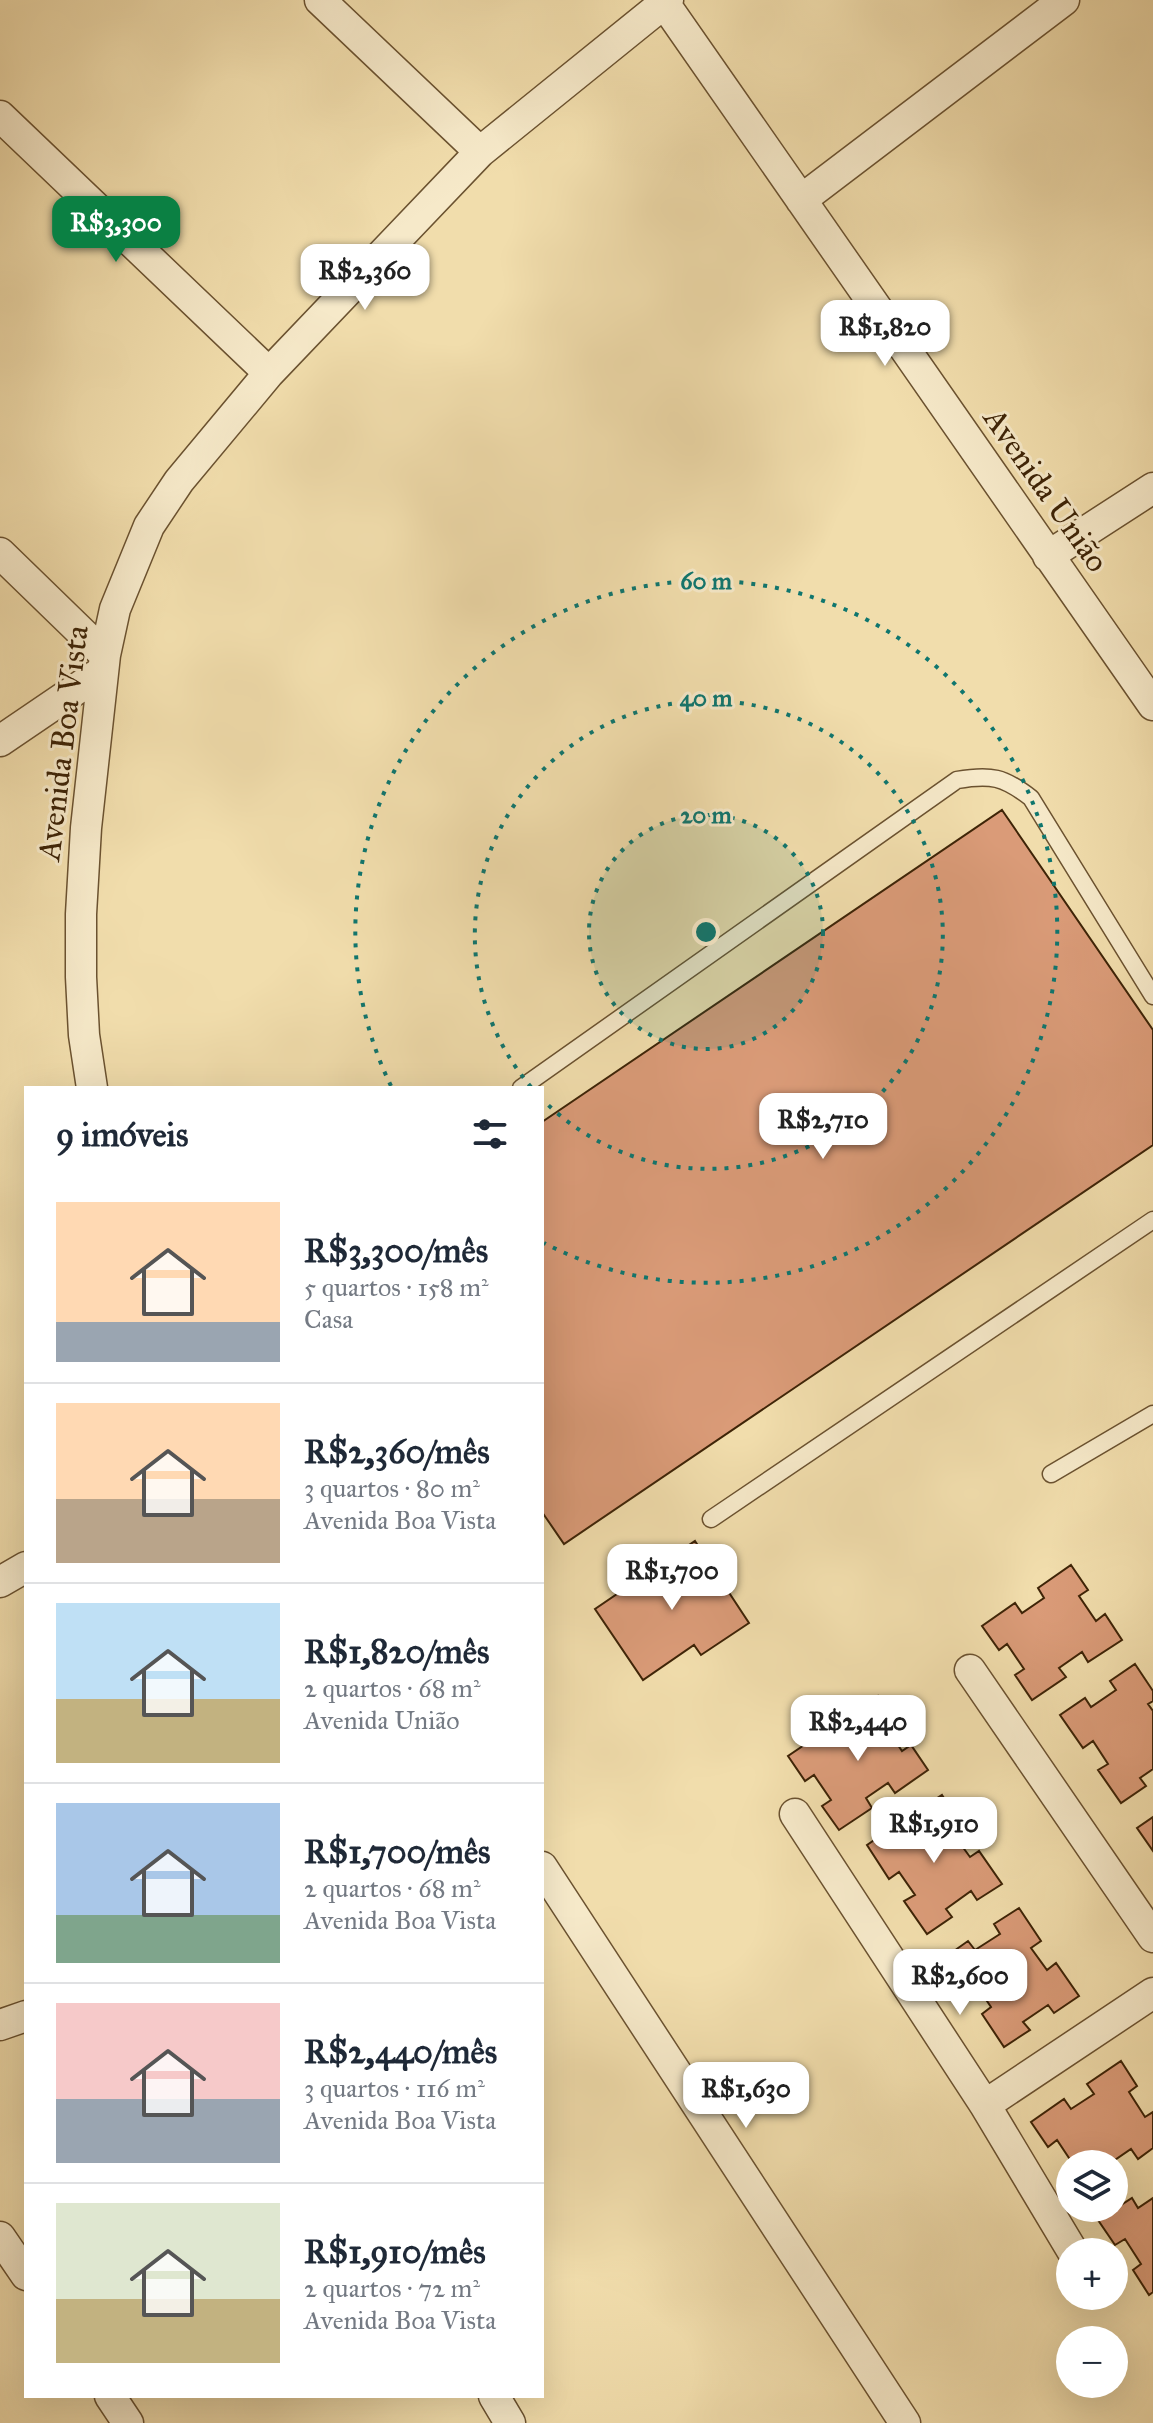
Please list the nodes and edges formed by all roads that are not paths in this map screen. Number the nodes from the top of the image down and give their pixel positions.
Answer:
1 (320, 0) edge
2 (1064, 0) edge
3 (664, 1) edge
4 (0, 116) edge
5 (480, 152) junction
6 (801, 200) junction
7 (269, 373) junction
8 (1153, 488) edge
9 (0, 553) edge
10 (1048, 556) junction
11 (104, 663) junction
12 (1153, 705) edge
13 (0, 741) edge
14 (1153, 996) edge
15 (92, 1086) edge
16 (524, 1086) edge
17 (1153, 1220) edge
18 (1153, 1414) edge
19 (1051, 1474) dead end
20 (711, 1519) dead end
21 (24, 1568) edge
22 (0, 1582) edge
23 (970, 1670) dead end
24 (795, 1814) dead end
25 (544, 1870) edge
26 (1153, 1937) edge
27 (1153, 1993) edge
28 (24, 2017) edge
29 (0, 2025) edge
30 (985, 2105) junction
31 (0, 2237) edge
32 (1065, 2238) edge
33 (24, 2272) edge
34 (111, 2398) edge
35 (495, 2398) edge
36 (128, 2423) edge
37 (510, 2423) edge
38 (905, 2423) edge

1 - 5 street
2 - 6 street
3 - 5 street, Avenida Boa Vista
3 - 6 street, Avenida União
4 - 7 street
5 - 7 street, Avenida Boa Vista
6 - 10 street, Avenida União
7 - 11 street, Avenida Boa Vista
8 - 10 street
9 - 11 street
10 - 12 street, Avenida União
11 - 13 street
11 - 15 street, Avenida Boa Vista
14 - 16 lane
17 - 20 lane
18 - 19 lane
21 - 22 street
23 - 26 street
24 - 30 street
25 - 38 street
27 - 30 street
28 - 29 street
30 - 32 street
31 - 33 street
34 - 36 street
35 - 37 street

